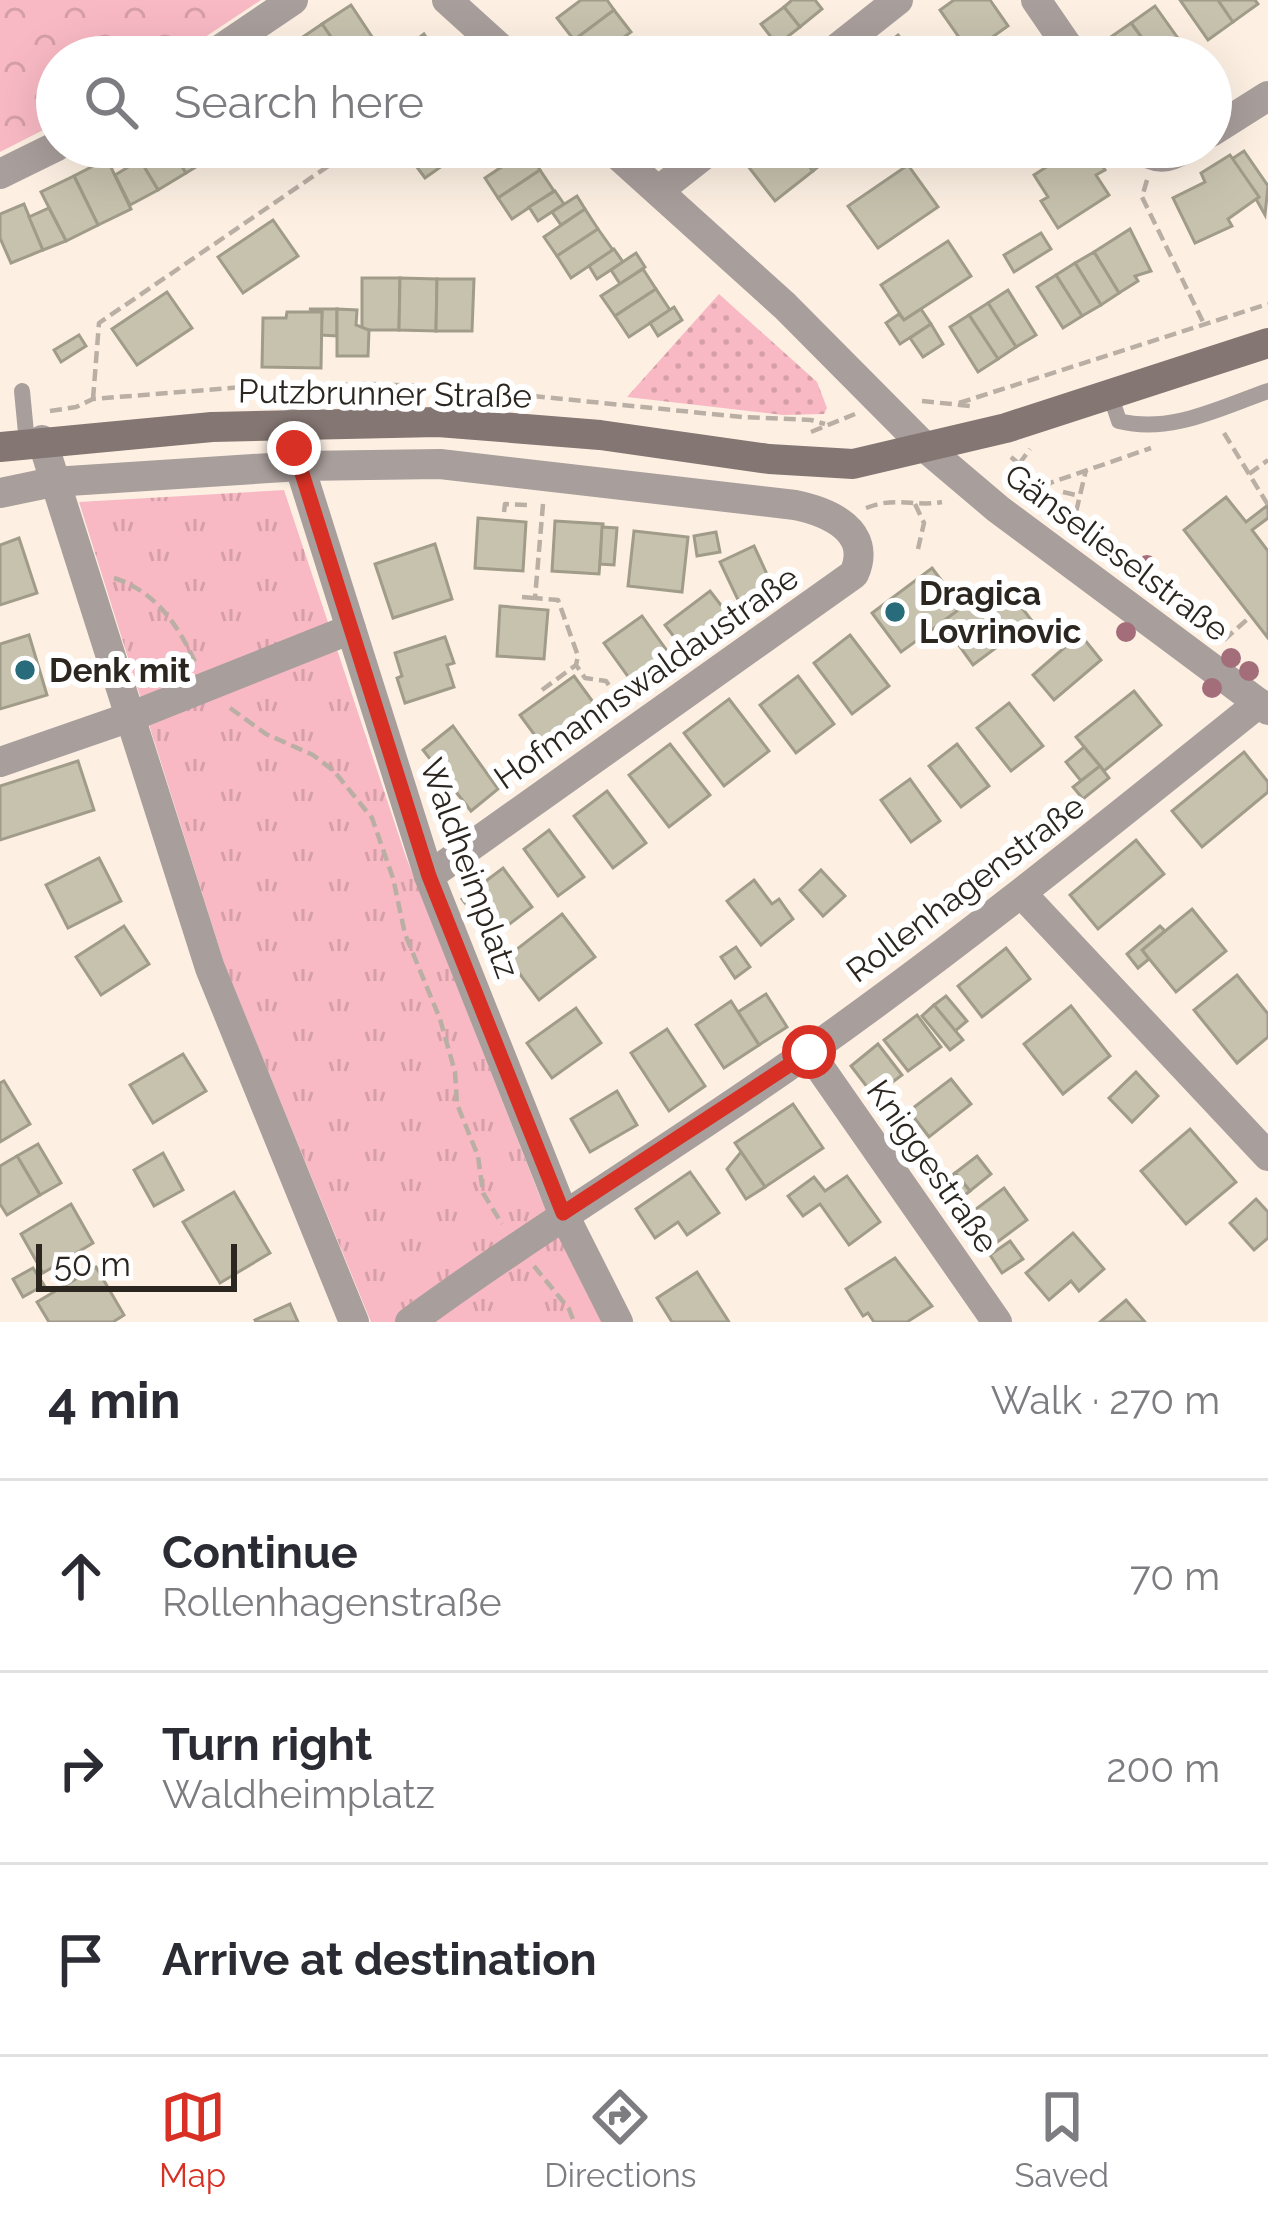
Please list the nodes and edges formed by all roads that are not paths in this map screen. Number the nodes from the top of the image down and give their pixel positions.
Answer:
1 (293, 0) edge
2 (447, 0) edge
3 (898, 0) edge
4 (1036, 0) edge
5 (240, 36) edge
6 (487, 36) edge
7 (853, 36) edge
8 (1061, 36) edge
9 (1268, 96) edge
10 (1232, 119) edge
11 (36, 156) edge
12 (632, 168) edge
13 (687, 168) edge
14 (0, 174) edge
15 (658, 191) junction
16 (1268, 343) edge
17 (1268, 391) edge
18 (22, 392) dead end
19 (1111, 397) junction
20 (293, 424) junction
21 (23, 444) edge
22 (926, 448) junction
23 (769, 459) junction
24 (300, 466) junction
25 (53, 482) junction
26 (0, 493) edge
27 (714, 495) junction
28 (351, 629) junction
29 (1263, 706) edge
30 (130, 717) junction
31 (0, 762) edge
32 (429, 876) junction
33 (1022, 894) junction
34 (809, 1052) junction
35 (1268, 1156) edge
36 (563, 1213) junction
37 (354, 1322) edge
38 (410, 1322) edge
39 (618, 1322) edge
40 (997, 1322) edge

1 - 5 street
2 - 6 street
3 - 7 street
4 - 8 street
9 - 10 street
11 - 14 street
12 - 15 street, Gänselieselstraße
13 - 15 street
15 - 22 street, Gänselieselstraße
16 - 19 main road, Putzbrunner Straße
17 - 19 lane
18 - 21 lane
19 - 22 main road, Putzbrunner Straße
20 - 21 main road, Putzbrunner Straße
20 - 23 main road, Putzbrunner Straße
20 - 24 street, Waldheimplatz
21 - 25 street
22 - 23 main road, Putzbrunner Straße
22 - 29 street, Gänselieselstraße
23 - 27 street
24 - 25 street
24 - 27 street
24 - 28 street, Waldheimplatz
25 - 26 street
25 - 30 street
27 - 32 street, Hofmannswaldaustraße
28 - 30 street
28 - 32 street, Waldheimplatz
29 - 33 street, Rollenhagenstraße
30 - 31 street
30 - 37 street
32 - 36 street, Waldheimplatz
33 - 34 street, Rollenhagenstraße
33 - 35 street
34 - 36 street, Rollenhagenstraße
34 - 40 street, Kniggestraße
36 - 38 street, Rollenhagenstraße
36 - 39 street, Waldheimplatz

